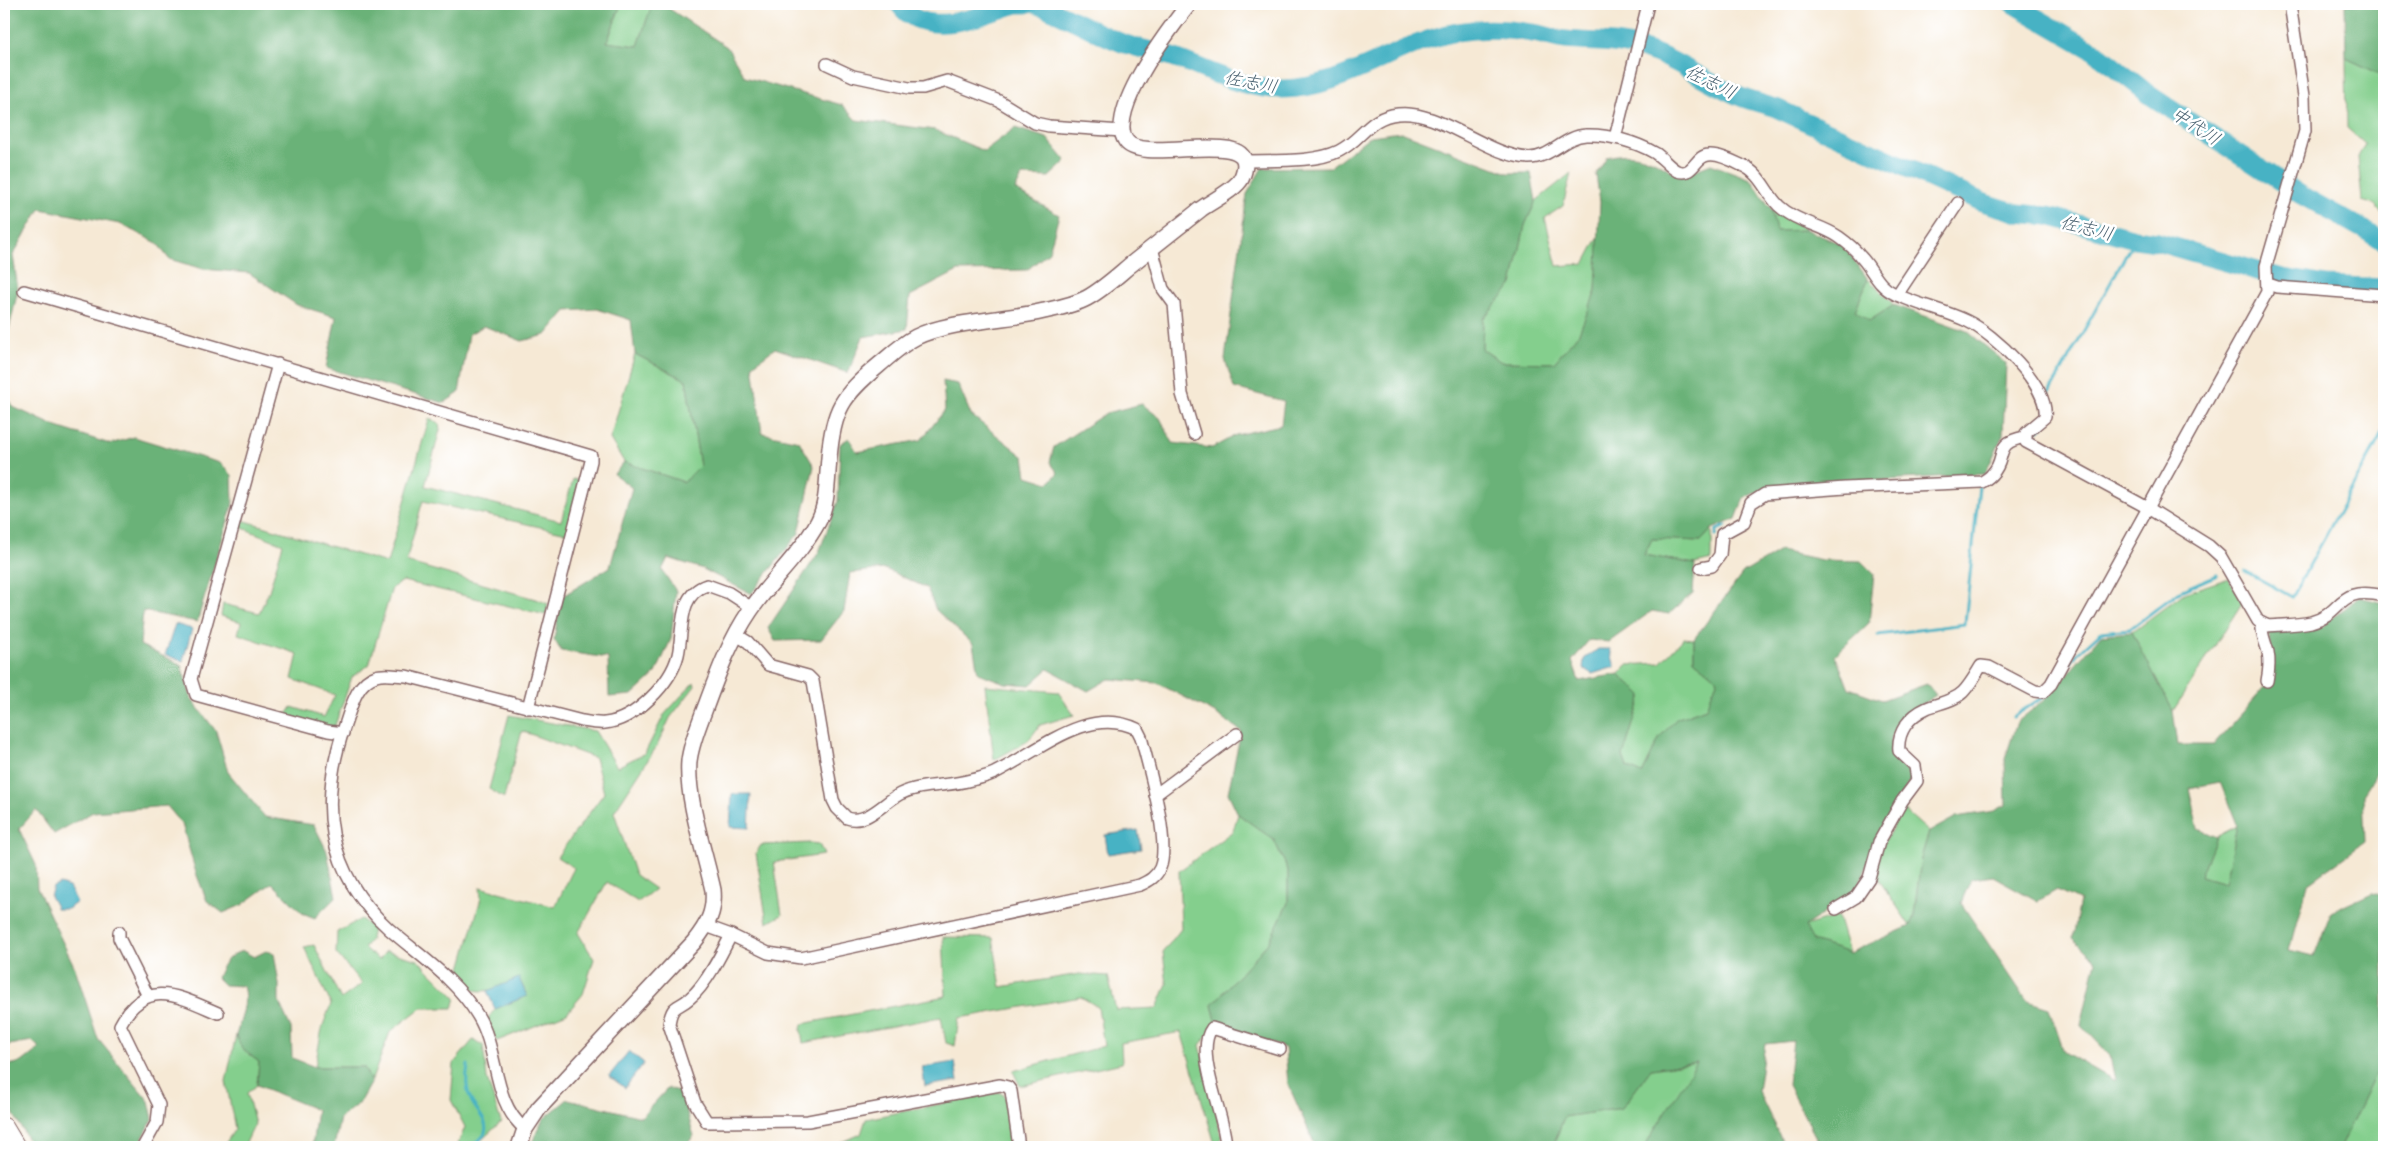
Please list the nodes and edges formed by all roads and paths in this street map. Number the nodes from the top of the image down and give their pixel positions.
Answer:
1 (1189, 4) edge
2 (1648, 4) edge
3 (2290, 4) edge
4 (827, 64) dead end
5 (1122, 131) junction
6 (1616, 138) junction
7 (1244, 161) junction
8 (1958, 203) dead end
9 (1152, 248) junction
10 (2268, 284) junction
11 (24, 291) dead end
12 (1897, 295) junction
13 (2384, 295) edge
14 (278, 364) junction
15 (1194, 434) dead end
16 (2025, 438) junction
17 (2148, 508) junction
18 (1701, 568) dead end
19 (2384, 596) edge
20 (752, 608) junction
21 (2262, 625) junction
22 (735, 634) junction
23 (2267, 681) dead end
24 (528, 708) junction
25 (342, 733) junction
26 (1237, 734) dead end
27 (1155, 794) junction
28 (1836, 909) dead end
29 (706, 926) junction
30 (119, 932) dead end
31 (731, 935) junction
32 (148, 996) junction
33 (218, 1013) dead end
34 (1280, 1049) dead end
35 (4, 1127) edge
36 (525, 1130) junction
37 (16, 1147) edge
38 (143, 1147) edge
39 (519, 1147) edge
40 (1019, 1147) edge
41 (1226, 1147) edge

1 - 5 street
2 - 6 street
3 - 10 street
4 - 5 street
5 - 7 street
6 - 7 street
6 - 12 street
7 - 9 street
8 - 12 street
9 - 15 street
9 - 20 street
10 - 13 street
10 - 17 street
11 - 14 street
12 - 16 street
14 - 24 street
14 - 25 street
16 - 17 street
16 - 18 street
17 - 21 street
17 - 28 street
19 - 21 street
20 - 22 street
20 - 24 street
21 - 23 street
22 - 27 street
22 - 29 street
24 - 25 street
25 - 36 street
26 - 27 street
27 - 31 street
29 - 31 street
29 - 36 street
30 - 32 street
31 - 40 street
32 - 33 street
32 - 38 street
34 - 41 street
35 - 37 main road
36 - 39 street

